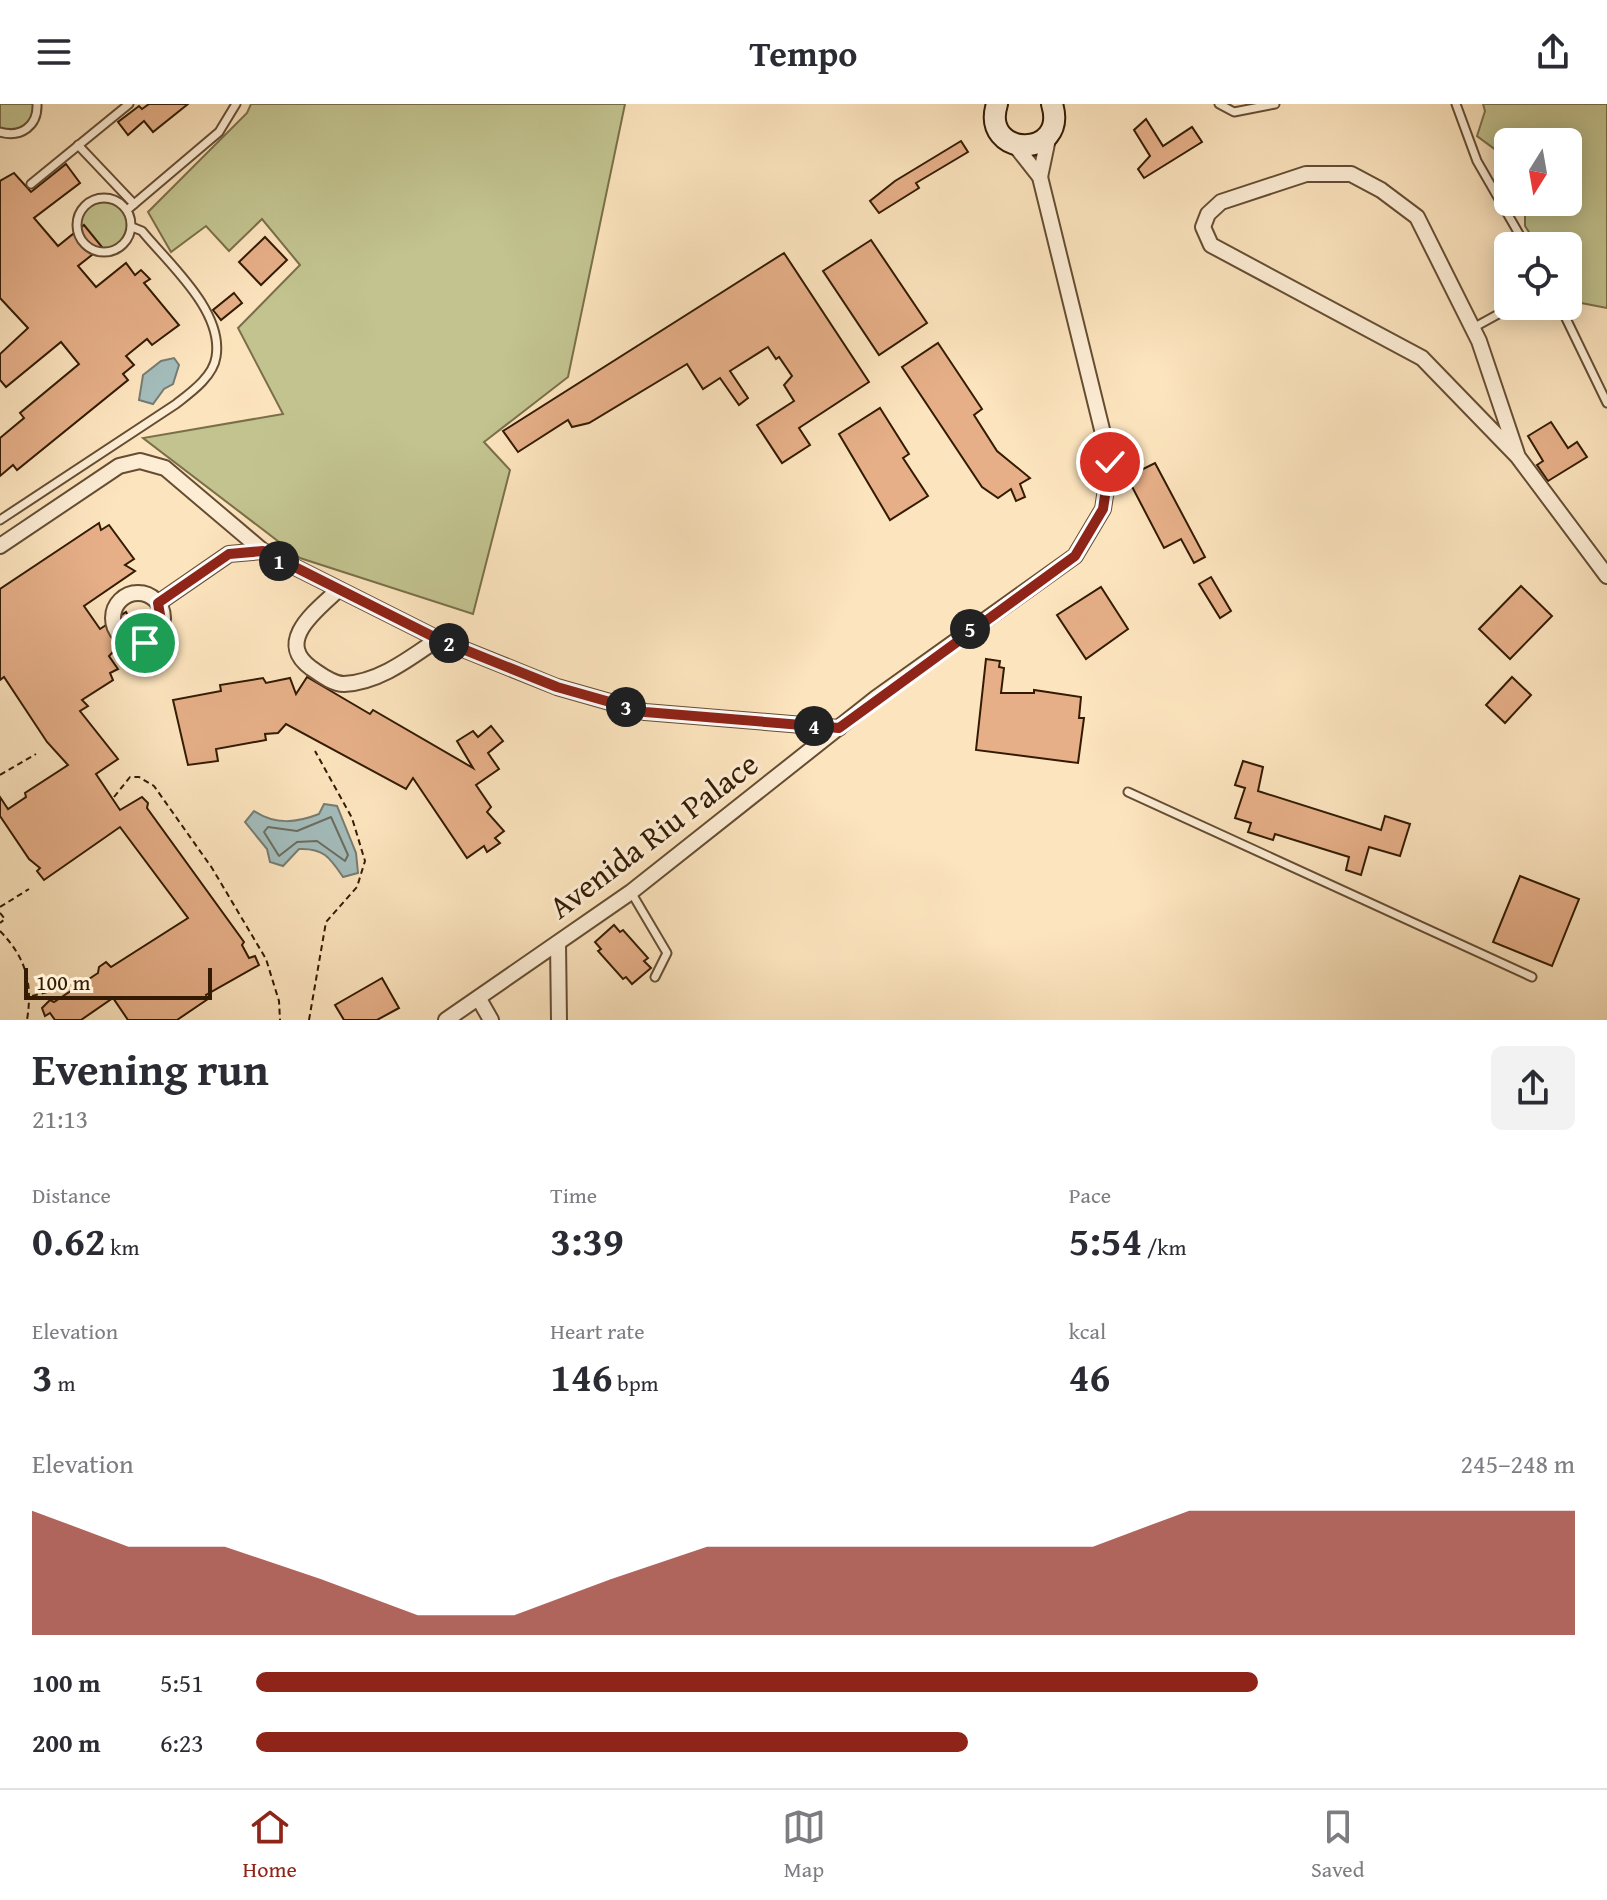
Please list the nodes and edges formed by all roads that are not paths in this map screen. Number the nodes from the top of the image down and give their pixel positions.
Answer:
1 (37, 104) edge
2 (129, 104) edge
3 (236, 104) edge
4 (997, 104) edge
5 (1052, 104) edge
6 (1219, 104) edge
7 (1275, 104) edge
8 (1456, 104) edge
9 (0, 132) edge
10 (1049, 134) junction
11 (1014, 144) junction
12 (78, 145) junction
13 (1040, 177) junction
14 (31, 184) dead end
15 (131, 207) junction
16 (132, 227) junction
17 (1518, 232) edge
18 (1494, 316) edge
19 (1567, 320) edge
20 (1473, 328) junction
21 (1607, 403) edge
22 (1518, 457) junction
23 (0, 520) edge
24 (0, 546) edge
25 (263, 551) junction
26 (1607, 576) edge
27 (338, 590) junction
28 (158, 603) dead end
29 (438, 639) junction
30 (839, 728) junction
31 (1128, 792) dead end
32 (631, 892) junction
33 (558, 943) junction
34 (655, 977) dead end
35 (1532, 977) dead end
36 (479, 999) junction
37 (446, 1020) edge
38 (491, 1020) edge
39 (559, 1020) edge

1 - 9 lane
2 - 12 lane
3 - 15 lane
4 - 11 street
5 - 10 street
6 - 7 lane
8 - 17 lane
10 - 11 street
10 - 13 street, Avenida Riu Palace
11 - 13 street, Avenida Riu Palace
12 - 14 lane
12 - 15 lane
13 - 30 street, Avenida Riu Palace
15 - 16 lane
15 - 16 lane
16 - 23 lane
18 - 20 lane
19 - 21 lane
20 - 22 street
20 - 22 street
22 - 26 street
24 - 25 street
25 - 27 street
25 - 28 street
27 - 29 street
27 - 29 street
29 - 30 street
30 - 32 street, Avenida Riu Palace
31 - 35 lane
32 - 33 street, Avenida Riu Palace
32 - 34 lane
33 - 36 street, Avenida Riu Palace
33 - 39 street
36 - 37 street, Avenida Riu Palace
36 - 38 street

